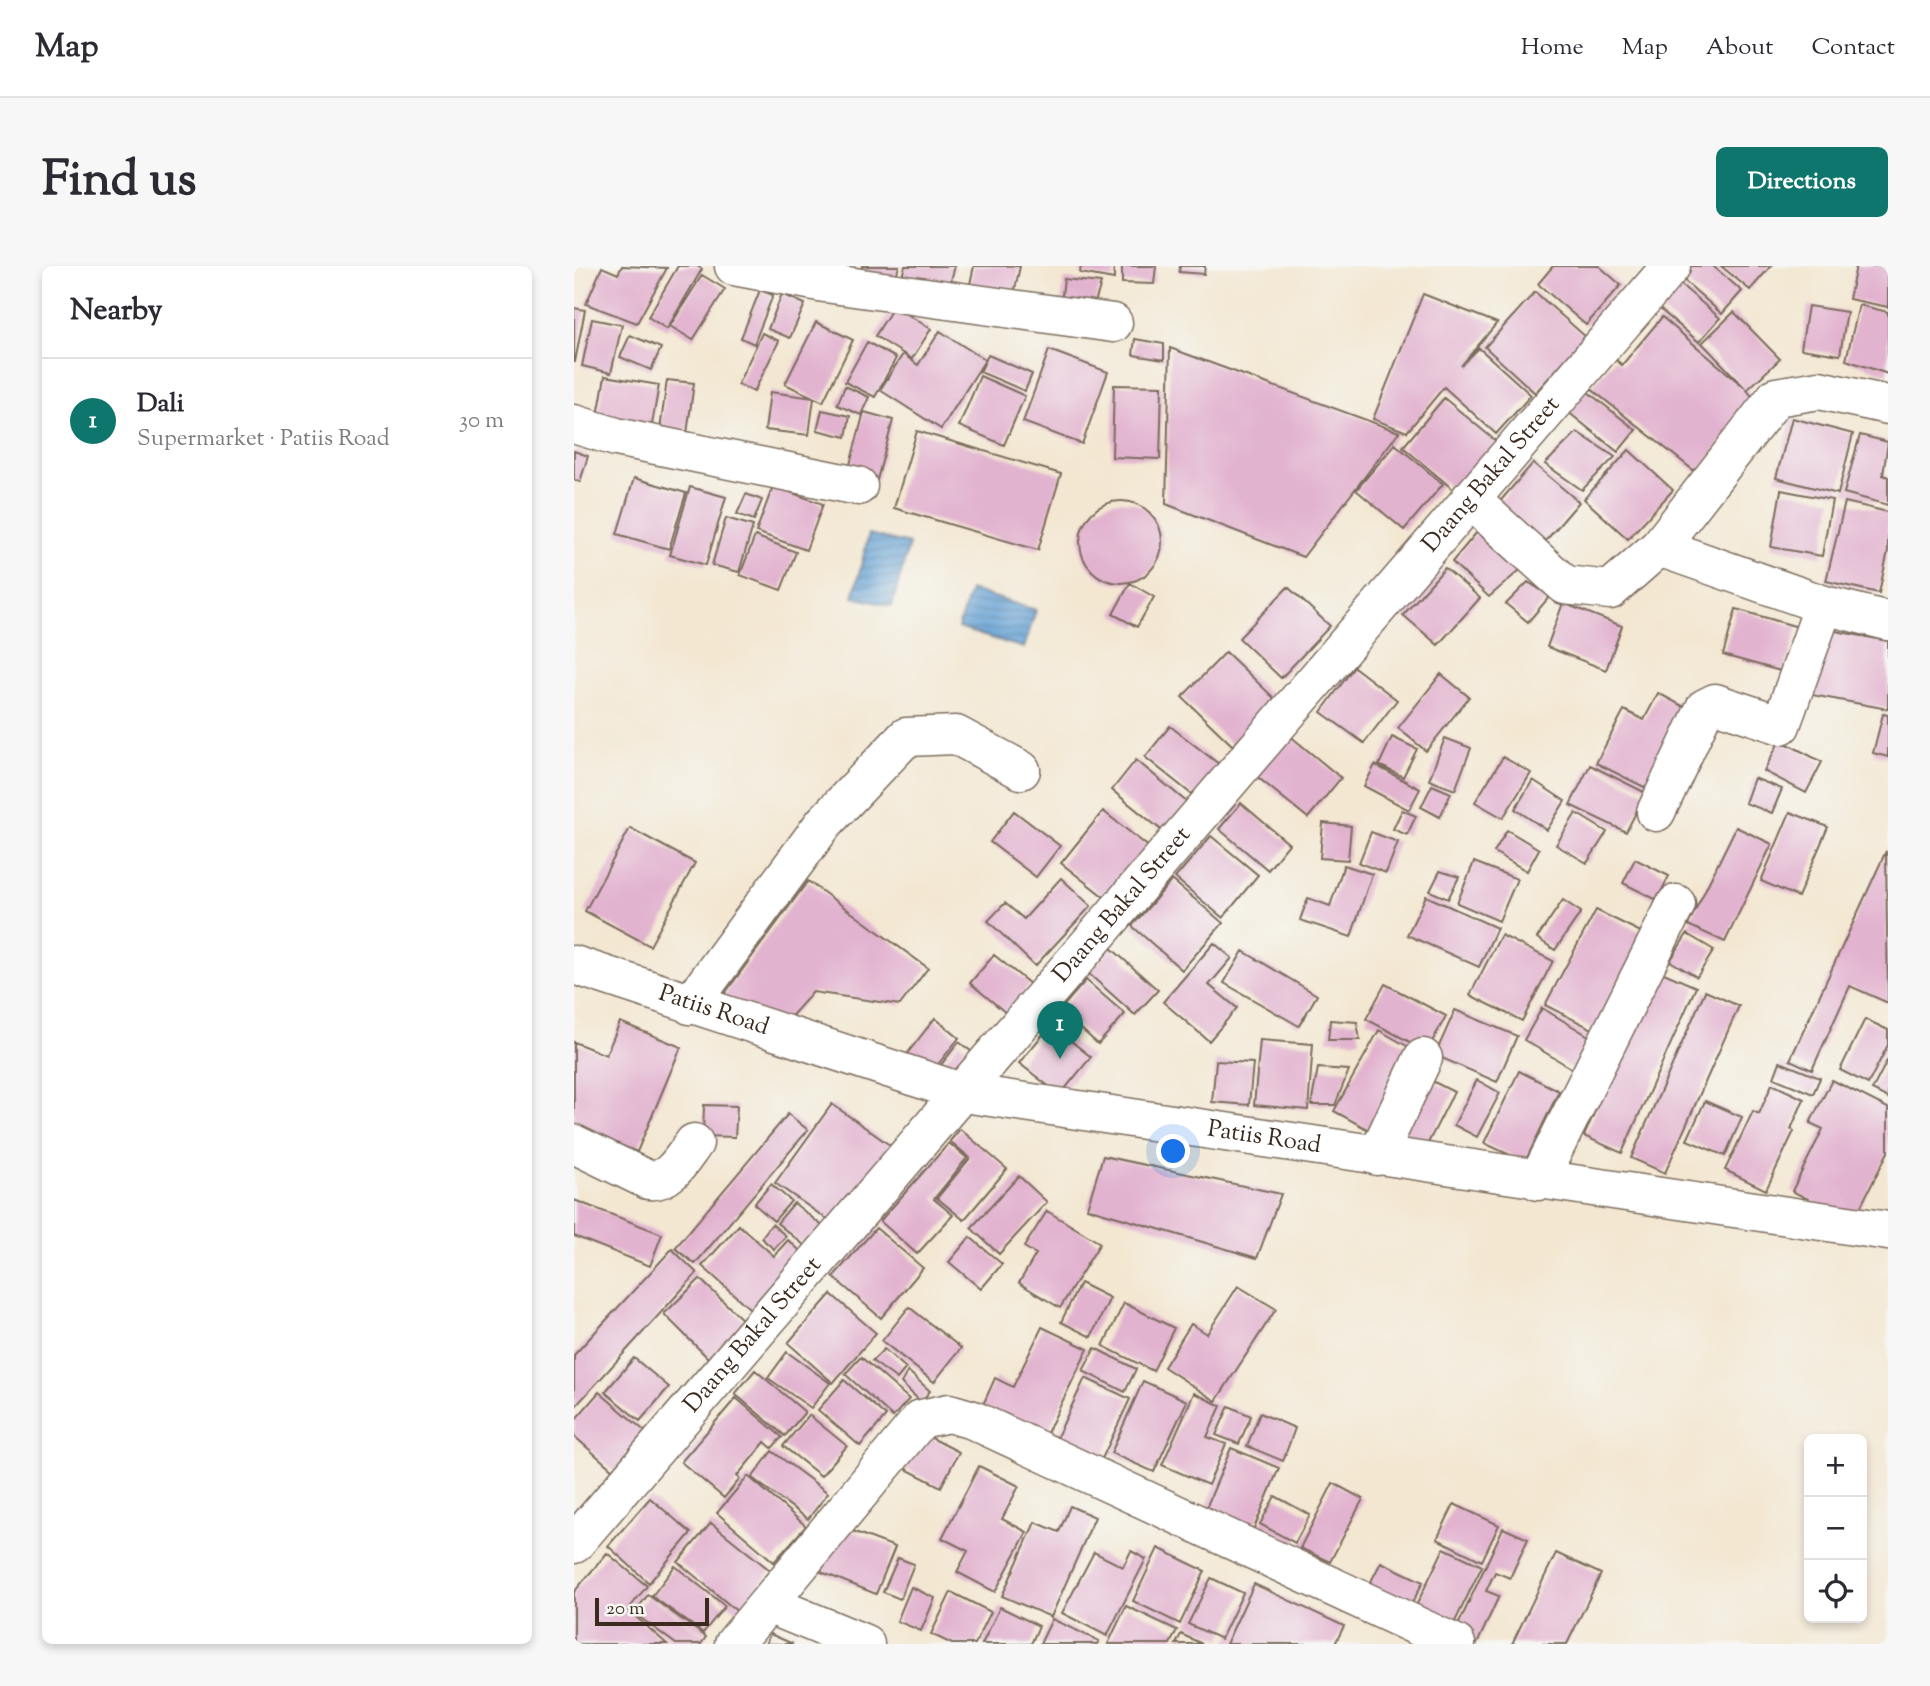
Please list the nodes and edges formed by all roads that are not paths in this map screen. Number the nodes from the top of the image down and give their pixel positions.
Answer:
1 (734, 266) edge
2 (1671, 266) edge
3 (1113, 323) dead end
4 (1888, 405) edge
5 (574, 424) edge
6 (858, 486) dead end
7 (1470, 499) junction
8 (1659, 547) junction
9 (1824, 605) junction
10 (1888, 621) edge
11 (1021, 770) dead end
12 (1656, 812) dead end
13 (1676, 904) dead end
14 (574, 965) edge
15 (690, 1004) junction
16 (1423, 1058) dead end
17 (964, 1093) junction
18 (694, 1143) dead end
19 (574, 1144) edge
20 (1377, 1156) junction
21 (1538, 1181) junction
22 (1888, 1231) edge
23 (574, 1544) edge
24 (768, 1604) junction
25 (734, 1644) edge
26 (866, 1644) edge
27 (1456, 1644) edge

1 - 3 street
2 - 7 street, Daang Bakal Street
4 - 8 street
5 - 6 street
7 - 8 street
7 - 17 street, Daang Bakal Street
8 - 9 street
9 - 10 street
9 - 12 street
11 - 15 street
13 - 21 street
14 - 15 street, Patiis Road
15 - 17 street, Patiis Road
16 - 20 street
17 - 20 street, Patiis Road
17 - 23 street, Daang Bakal Street
18 - 19 street
20 - 21 street, Patiis Road
21 - 22 street, Patiis Road
24 - 25 street
24 - 26 street
24 - 27 street

